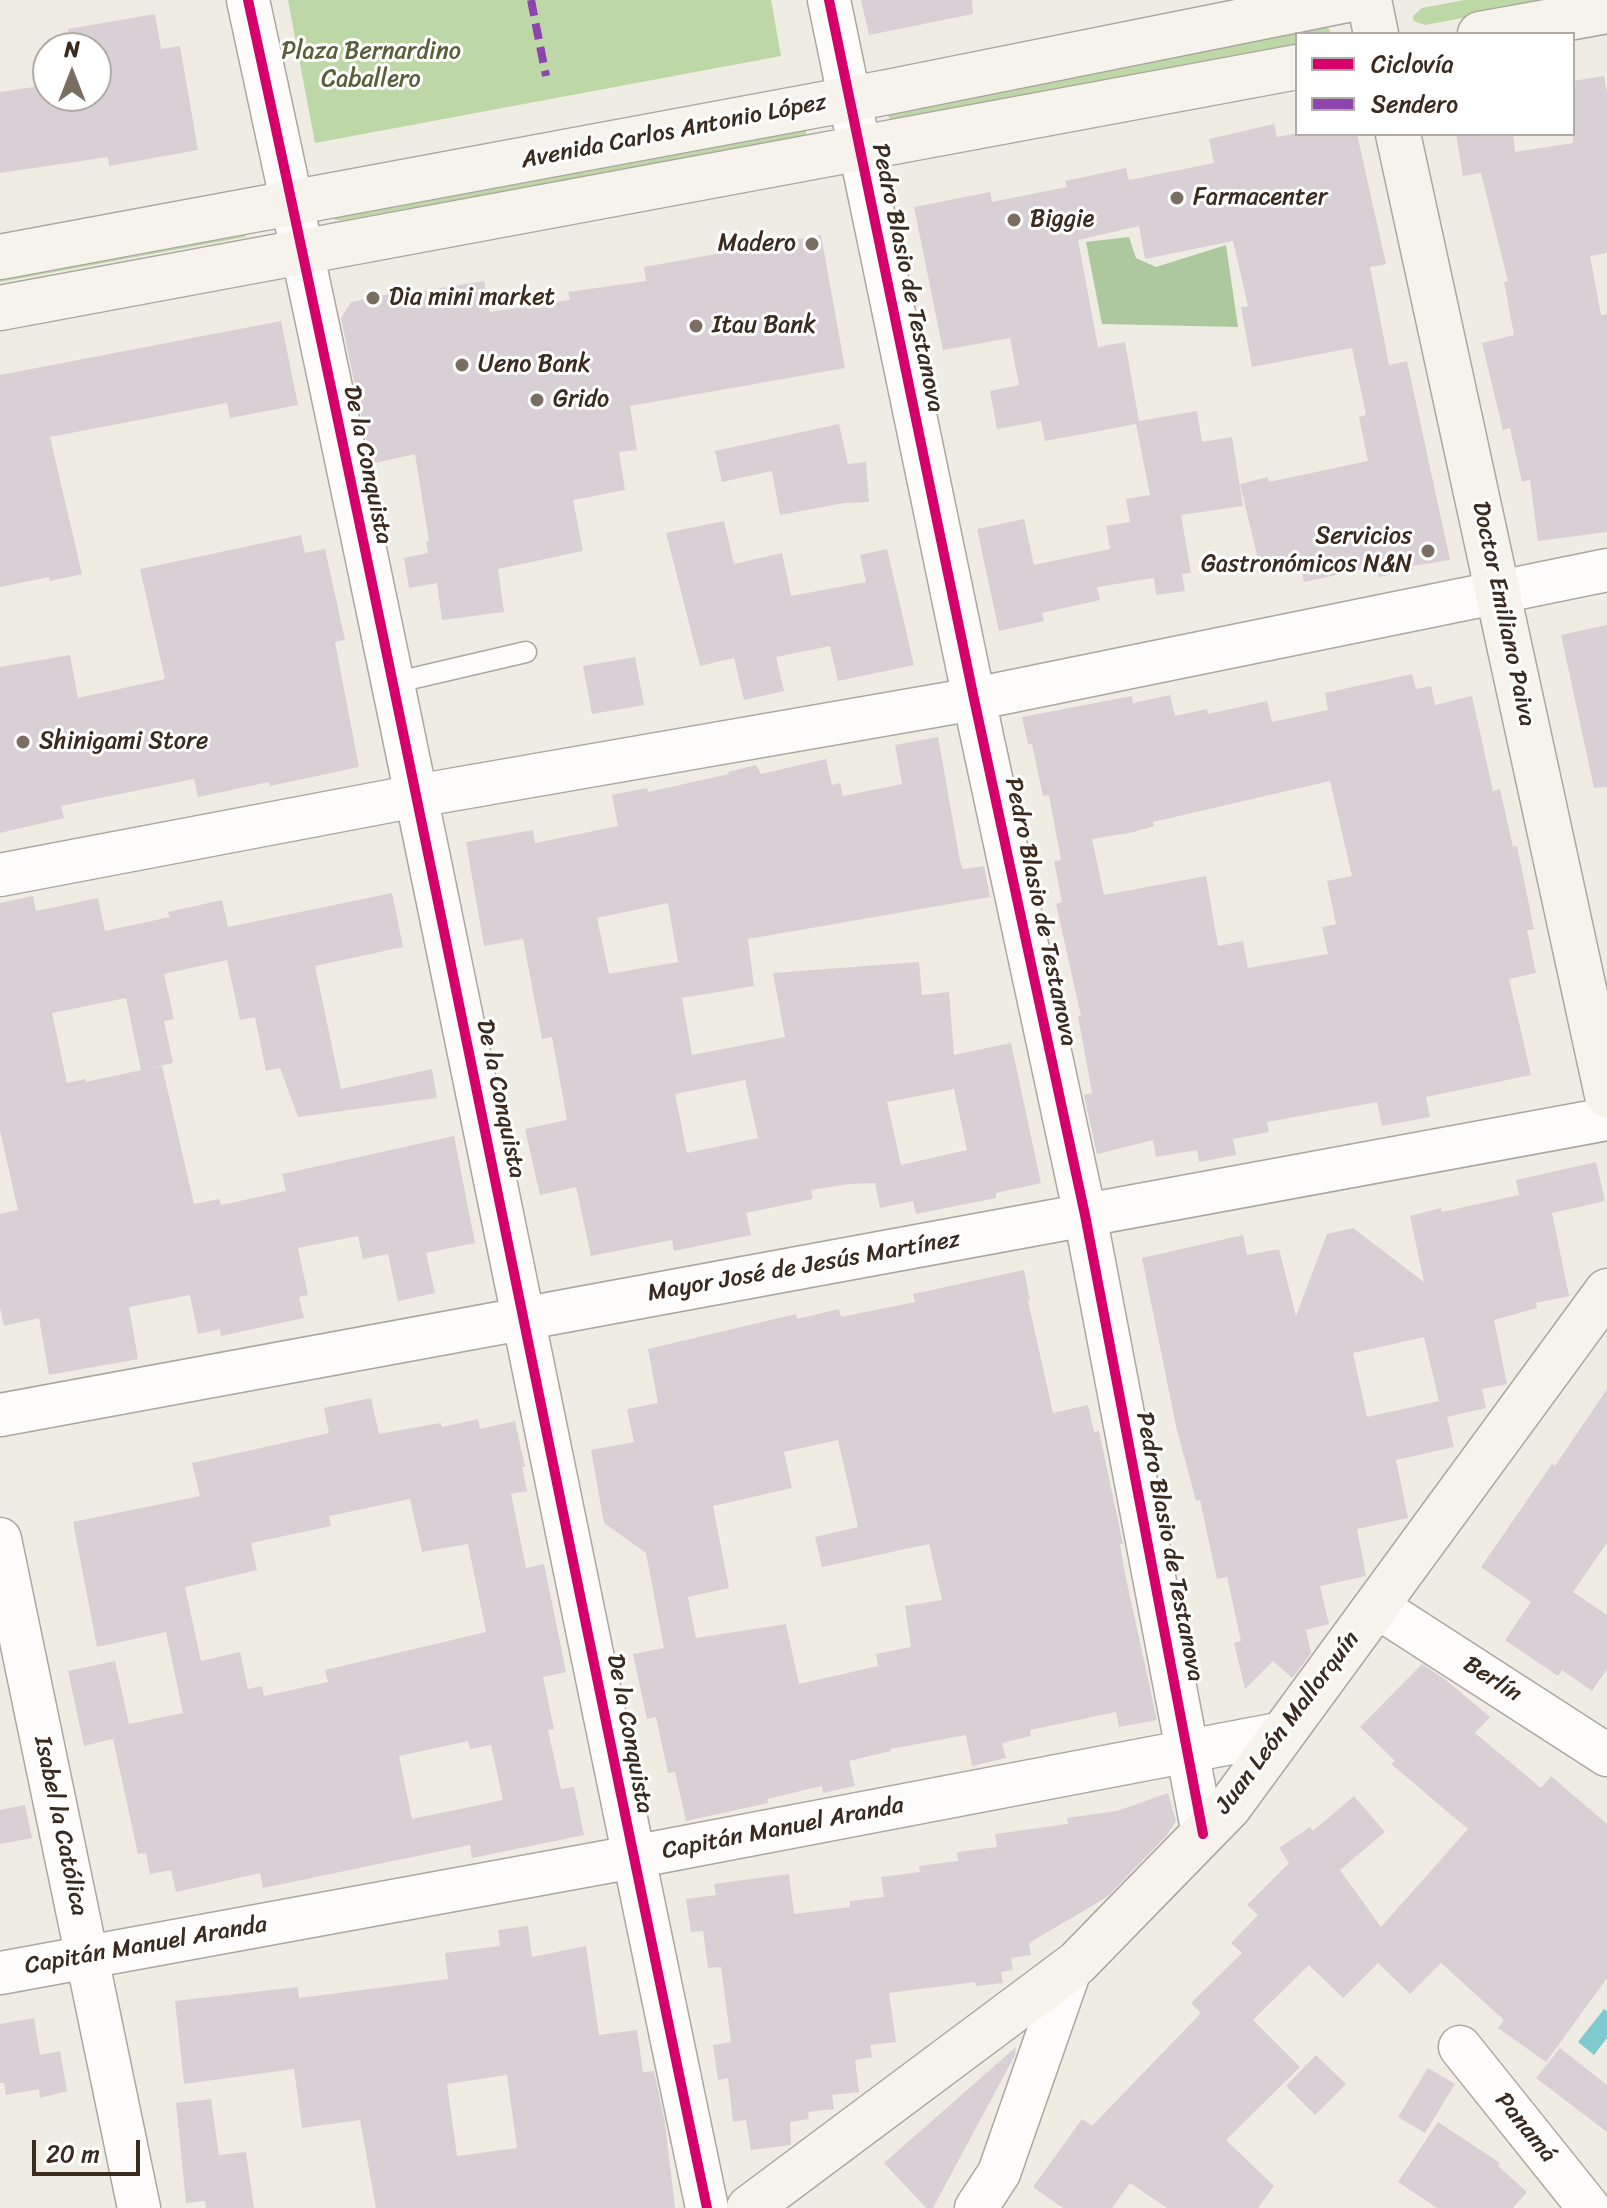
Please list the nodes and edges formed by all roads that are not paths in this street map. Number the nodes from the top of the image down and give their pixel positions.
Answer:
1 (248, 0) edge
2 (829, 0) edge
3 (1347, 0) edge
4 (1369, 0) edge
5 (1607, 11) edge
6 (1376, 32) edge
7 (1491, 32) edge
8 (1295, 67) edge
9 (850, 99) junction
10 (1398, 136) edge
11 (860, 148) junction
12 (292, 202) junction
13 (302, 252) junction
14 (0, 257) edge
15 (0, 308) edge
16 (1607, 570) edge
17 (1497, 591) junction
18 (526, 652) dead end
19 (393, 683) junction
20 (974, 699) junction
21 (416, 796) junction
22 (0, 875) edge
23 (1607, 1095) edge
24 (1607, 1119) edge
25 (1085, 1215) junction
26 (1607, 1291) edge
27 (525, 1318) junction
28 (0, 1415) edge
29 (0, 1539) edge
30 (1376, 1606) junction
31 (1283, 1733) junction
32 (1187, 1752) junction
33 (1607, 1755) edge
34 (1203, 1834) junction
35 (633, 1857) junction
36 (87, 1957) junction
37 (1071, 1967) junction
38 (0, 1973) edge
39 (1460, 2047) dead end
40 (994, 2193) edge
41 (139, 2208) edge
42 (707, 2208) edge
43 (749, 2208) edge
44 (1589, 2208) edge

1 - 12 street, De la Conquista
2 - 9 street, Pedro Blasio de Testanova
3 - 9 main road, Avenida Carlos Antonio López
4 - 6 main road
5 - 7 main road
8 - 11 main road, Avenida Carlos Antonio López
9 - 11 street, Pedro Blasio de Testanova
9 - 12 main road, Avenida Carlos Antonio López
10 - 17 main road, Doctor Emiliano Paiva
11 - 13 main road, Avenida Carlos Antonio López
11 - 20 street, Pedro Blasio de Testanova
12 - 13 street, De la Conquista
12 - 14 main road, Avenida Carlos Antonio López
13 - 15 main road, Avenida Carlos Antonio López
13 - 19 street, De la Conquista
16 - 17 street
17 - 20 street
17 - 23 main road, Doctor Emiliano Paiva
18 - 19 lane
19 - 21 street, De la Conquista
20 - 21 street
20 - 25 street, Pedro Blasio de Testanova
21 - 22 street
21 - 27 street, De la Conquista
24 - 25 street, Mayor José de Jesús Martínez
25 - 27 street, Mayor José de Jesús Martínez
25 - 32 street, Pedro Blasio de Testanova
26 - 30 main road, Juan León Mallorquín
27 - 28 street, Mayor José de Jesús Martínez
27 - 35 street, De la Conquista
29 - 36 street, Isabel la Católica
30 - 31 main road, Juan León Mallorquín
30 - 33 street, Berlín
31 - 32 street, Capitán Manuel Aranda
31 - 34 main road, Juan León Mallorquín
32 - 34 street, Pedro Blasio de Testanova
32 - 35 street, Capitán Manuel Aranda
34 - 37 main road, Juan León Mallorquín
35 - 36 street, Capitán Manuel Aranda
35 - 42 street, De la Conquista
36 - 38 street, Capitán Manuel Aranda
36 - 41 street, Isabel la Católica
37 - 40 street
37 - 43 main road, Juan León Mallorquín
39 - 44 street, Panamá

